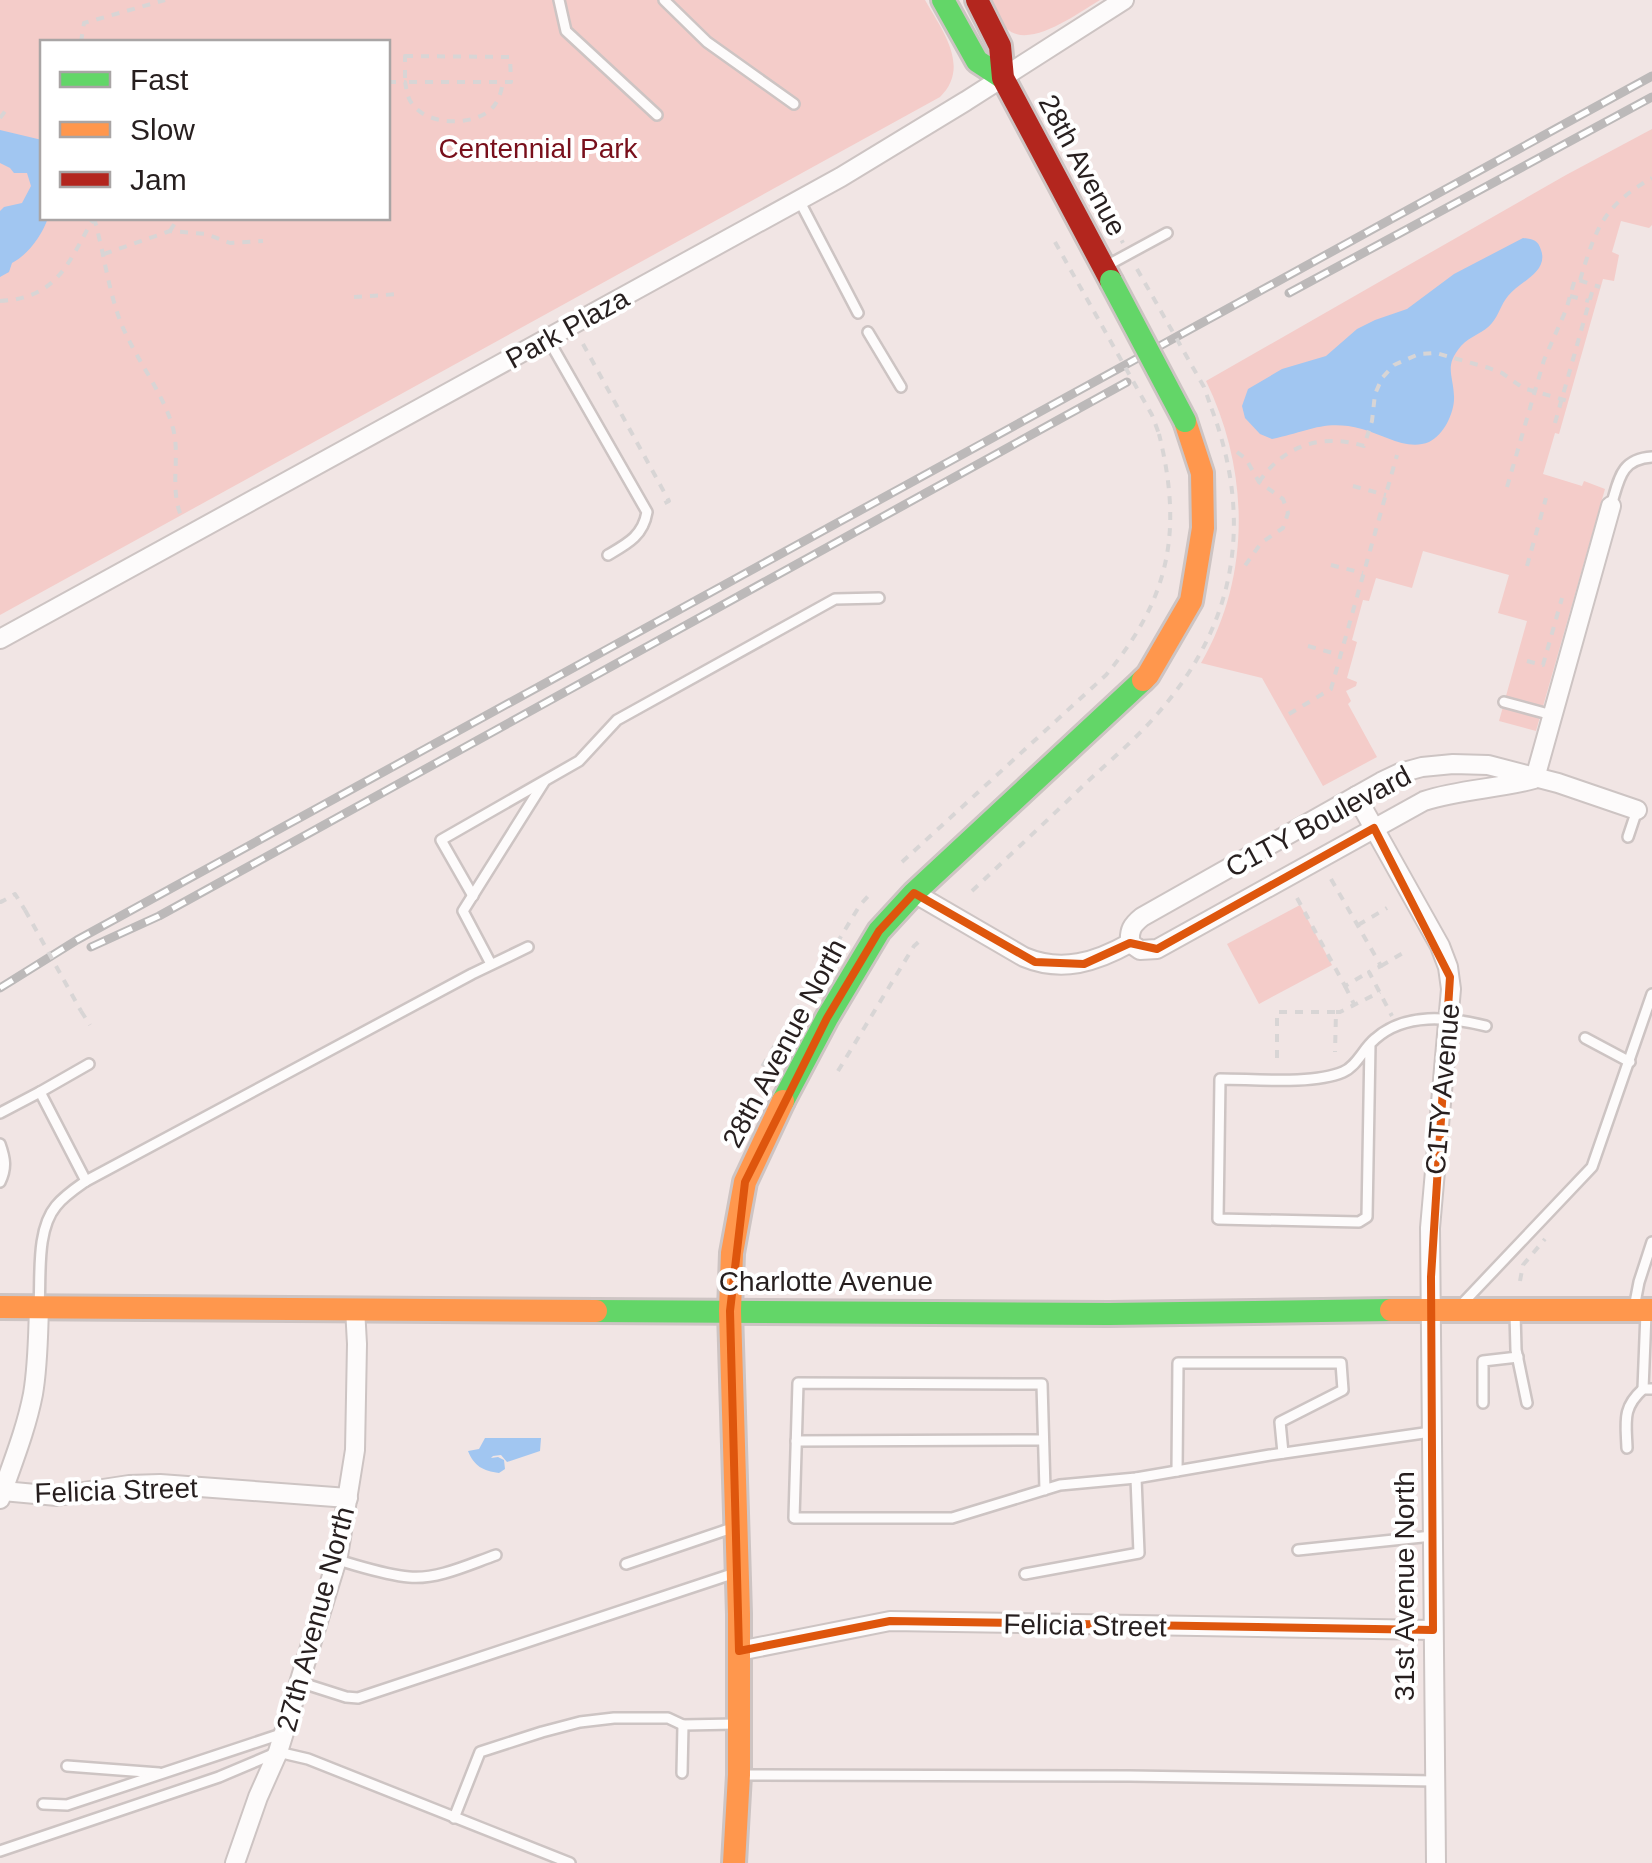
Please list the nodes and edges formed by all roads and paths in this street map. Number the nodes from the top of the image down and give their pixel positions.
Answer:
1 (165, 0) edge
2 (559, 0) edge
3 (664, 0) edge
4 (943, 0) edge
5 (977, 0) edge
6 (1124, 0) edge
7 (81, 40) edge
8 (1003, 78) junction
9 (390, 82) edge
10 (406, 82) junction
11 (503, 82) dead end
12 (794, 104) dead end
13 (6, 110) dead end
14 (656, 115) dead end
15 (0, 118) edge
16 (1652, 178) edge
17 (799, 200) junction
18 (93, 220) edge
19 (95, 220) edge
20 (177, 220) edge
21 (170, 231) junction
22 (1168, 233) dead end
23 (263, 242) dead end
24 (1055, 242) dead end
25 (104, 254) junction
26 (1137, 270) dead end
27 (1107, 274) junction
28 (1580, 280) junction
29 (399, 294) dead end
30 (1570, 296) junction
31 (354, 297) dead end
32 (0, 300) edge
33 (1590, 301) junction
34 (858, 313) dead end
35 (868, 332) dead end
36 (548, 338) junction
37 (584, 344) dead end
38 (901, 386) dead end
39 (1534, 392) junction
40 (1565, 400) junction
41 (1212, 407) dead end
42 (1555, 423) dead end
43 (1237, 452) dead end
44 (1397, 455) dead end
45 (1652, 458) edge
46 (1259, 482) junction
47 (1353, 486) dead end
48 (1507, 487) dead end
49 (1386, 495) junction
50 (1546, 498) dead end
51 (1611, 506) joint
52 (647, 512) junction
53 (190, 535) junction
54 (608, 555) dead end
55 (1331, 564) dead end
56 (1527, 566) dead end
57 (1242, 570) dead end
58 (1364, 573) junction
59 (879, 598) dead end
60 (1562, 598) dead end
61 (0, 639) edge
62 (1308, 646) dead end
63 (1340, 655) junction
64 (1527, 661) dead end
65 (1504, 702) dead end
66 (1288, 714) dead end
67 (1552, 715) junction
68 (1118, 753) dead end
69 (1535, 778) junction
70 (544, 781) junction
71 (1356, 796) junction
72 (1636, 810) joint
73 (1374, 828) junction
74 (1628, 838) dead end
75 (902, 862) dead end
76 (1332, 879) dead end
77 (972, 891) dead end
78 (914, 893) junction
79 (870, 894) dead end
80 (473, 896) junction
81 (1298, 898) dead end
82 (0, 900) edge
83 (1386, 908) dead end
84 (1358, 924) junction
85 (924, 937) dead end
86 (1130, 943) junction
87 (528, 947) dead end
88 (1408, 950) dead end
89 (491, 964) junction
90 (1381, 966) junction
91 (1369, 972) junction
92 (1344, 986) junction
93 (1380, 992) junction
94 (1652, 994) edge
95 (1354, 1005) junction
96 (1336, 1012) junction
97 (1450, 1019) junction
98 (1396, 1024) junction
99 (90, 1025) dead end
100 (1486, 1026) dead end
101 (1585, 1038) dead end
102 (1370, 1044) junction
103 (1335, 1052) dead end
104 (1277, 1058) dead end
105 (1630, 1062) junction
106 (90, 1064) dead end
107 (838, 1071) dead end
108 (754, 1080) dead end
109 (40, 1092) junction
110 (0, 1112) edge
111 (0, 1144) edge
112 (86, 1180) junction
113 (0, 1182) edge
114 (1652, 1242) edge
115 (0, 1307) edge
116 (39, 1307) junction
117 (355, 1308) junction
118 (1431, 1309) junction
119 (1456, 1310) junction
120 (1515, 1310) junction
121 (1644, 1310) edge
122 (730, 1311) junction
123 (1518, 1357) junction
124 (1648, 1389) edge
125 (1483, 1403) dead end
126 (1527, 1403) dead end
127 (1434, 1432) junction
128 (1043, 1440) junction
129 (796, 1441) junction
130 (1627, 1448) dead end
131 (1283, 1453) junction
132 (1177, 1471) junction
133 (1136, 1478) junction
134 (1045, 1490) junction
135 (1, 1495) edge
136 (348, 1498) junction
137 (736, 1527) junction
138 (1434, 1536) junction
139 (1298, 1550) dead end
140 (496, 1555) dead end
141 (337, 1560) junction
142 (626, 1564) dead end
143 (738, 1572) junction
144 (1024, 1574) dead end
145 (1433, 1630) junction
146 (739, 1651) junction
147 (299, 1682) junction
148 (739, 1724) junction
149 (683, 1725) junction
150 (283, 1734) junction
151 (278, 1752) junction
152 (67, 1766) dead end
153 (164, 1773) junction
154 (682, 1773) dead end
155 (739, 1776) junction
156 (1436, 1781) junction
157 (43, 1804) dead end
158 (454, 1818) junction
159 (0, 1850) edge
160 (235, 1863) edge
161 (570, 1863) edge
162 (734, 1863) edge
163 (1436, 1863) edge

1 - 7 path
2 - 14 lane
3 - 12 lane
4 - 8 main road
5 - 8 main road
6 - 8 street, Park Plaza
8 - 17 street, Park Plaza
8 - 27 main road, 28th Avenue
9 - 10 path
10 - 10 path
10 - 11 path
13 - 15 path
16 - 28 path
17 - 34 lane
17 - 36 street, Park Plaza
18 - 32 path
19 - 25 path
20 - 21 path
21 - 23 path
21 - 25 path
22 - 27 lane
24 - 75 path, bridge
25 - 53 path
26 - 41 path, bridge
27 - 78 main road, 28th Avenue North, bridge
28 - 30 path
28 - 33 path
29 - 31 path
30 - 33 path
30 - 39 path
33 - 40 path
35 - 38 lane
36 - 52 lane
36 - 53 street, Park Plaza
37 - 52 path
39 - 40 path
39 - 46 path
39 - 48 path
40 - 42 path
43 - 46 path
44 - 49 path
45 - 51 lane
46 - 57 path
47 - 49 path
49 - 58 path
50 - 56 path
51 - 67 street
52 - 54 lane
53 - 61 street, Park Plaza
55 - 58 path
58 - 63 path
59 - 70 lane
60 - 64 path
62 - 63 path
63 - 66 path
65 - 67 lane
67 - 69 street
68 - 77 path
69 - 71 street, C1TY Boulevard
69 - 72 street, C1TY Boulevard
69 - 73 street, C1TY Boulevard
70 - 80 lane
70 - 80 lane
71 - 73 street, C1TY Avenue
71 - 86 street, C1TY Boulevard
72 - 74 lane
73 - 86 street, C1TY Boulevard
73 - 97 street, C1TY Avenue
76 - 84 path
78 - 86 street, C1TY Boulevard
78 - 122 main road, 28th Avenue North
79 - 108 path
80 - 89 lane
81 - 92 path
82 - 99 path, bridge
83 - 84 path
84 - 90 path
85 - 107 path
87 - 89 lane
88 - 90 path
89 - 112 lane
90 - 91 path
91 - 92 path
91 - 93 path
92 - 95 path
93 - 95 path
93 - 98 path
94 - 105 lane
95 - 96 path
96 - 103 path
96 - 104 path
97 - 98 lane
97 - 100 lane
97 - 118 street, C1TY Avenue
98 - 102 lane
101 - 105 lane
102 - 102 lane
105 - 119 lane
106 - 109 lane
109 - 110 lane
109 - 112 lane
111 - 113 lane
112 - 116 lane
114 - 121 lane
115 - 116 main road, Charlotte Avenue
116 - 117 main road, Charlotte Avenue
116 - 135 street
117 - 122 main road, Charlotte Avenue
117 - 136 street, 27th Avenue North
118 - 119 main road, Charlotte Avenue
118 - 122 main road, Charlotte Avenue
118 - 127 street, 31st Avenue North
119 - 120 main road, Charlotte Avenue
120 - 121 main road, Charlotte Avenue
120 - 123 lane
121 - 124 lane
122 - 137 main road, 28th Avenue North
123 - 125 lane
123 - 126 lane
124 - 130 lane
127 - 131 lane
127 - 138 street, 31st Avenue North
128 - 129 lane
128 - 129 lane
128 - 134 lane
129 - 134 lane
131 - 132 lane
131 - 132 lane
132 - 133 lane
133 - 134 lane
133 - 144 lane
135 - 136 street, Felicia Street
136 - 141 street, 27th Avenue North
137 - 142 lane
137 - 143 main road, 28th Avenue North
138 - 139 lane
138 - 145 street, 31st Avenue North
140 - 141 lane
141 - 147 street, 27th Avenue North
143 - 146 main road, 28th Avenue North
143 - 147 lane
145 - 146 street, Felicia Street
145 - 156 street, 31st Avenue North
146 - 148 main road, 28th Avenue North
147 - 150 street, 27th Avenue North
148 - 149 lane
148 - 155 main road, 28th Avenue North
149 - 154 lane
149 - 158 lane
150 - 151 street, 27th Avenue North
150 - 153 lane
151 - 158 lane
151 - 159 lane
151 - 160 street, 27th Avenue North
152 - 153 lane
153 - 157 lane
155 - 156 lane
155 - 162 main road, 28th Avenue North
156 - 163 street, 31st Avenue North
158 - 161 lane

